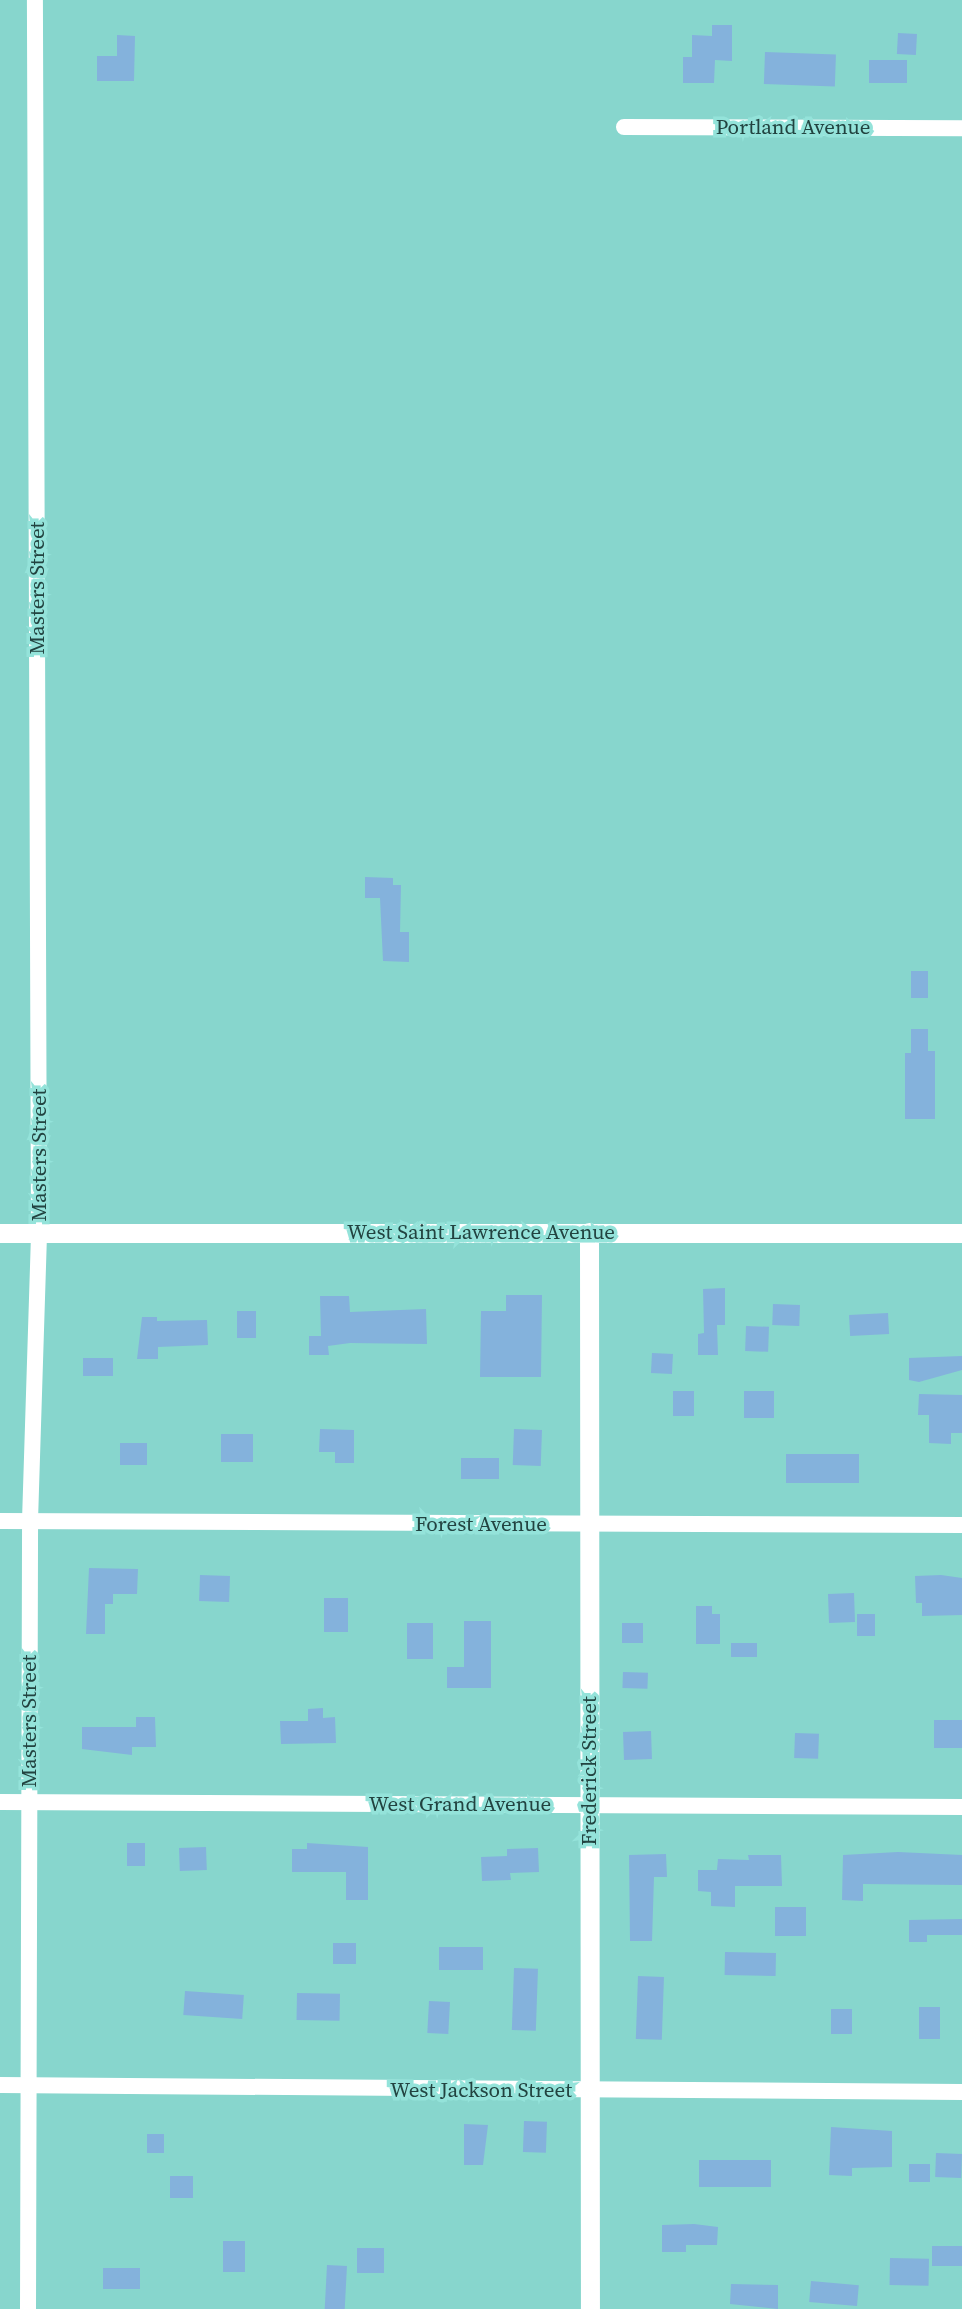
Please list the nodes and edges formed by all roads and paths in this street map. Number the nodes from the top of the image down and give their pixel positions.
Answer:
1 (36, 0) edge
2 (624, 127) dead end
3 (962, 128) edge
4 (589, 1232) junction
5 (0, 1233) edge
6 (962, 1233) edge
7 (39, 1234) junction
8 (0, 1521) edge
9 (30, 1521) junction
10 (588, 1525) junction
11 (962, 1525) edge
12 (0, 1802) edge
13 (29, 1802) junction
14 (589, 1805) junction
15 (962, 1807) edge
16 (0, 2085) edge
17 (29, 2085) junction
18 (590, 2091) junction
19 (962, 2092) edge
20 (28, 2309) edge
21 (590, 2309) edge

1 - 7 street, Masters Street
2 - 3 street, Portland Avenue
4 - 6 street, West Saint Lawrence Avenue
4 - 7 street, West Saint Lawrence Avenue
4 - 10 street, Frederick Street
5 - 7 street, West Saint Lawrence Avenue
7 - 9 street, Masters Street
8 - 9 street, Forest Avenue
9 - 10 street, Forest Avenue
9 - 13 street, Masters Street
10 - 11 street, Forest Avenue
10 - 14 street, Frederick Street
12 - 13 street, West Grand Avenue
13 - 14 street, West Grand Avenue
13 - 17 street, Masters Street
14 - 15 street, West Grand Avenue
14 - 18 street, Frederick Street
16 - 17 street, West Jackson Street
17 - 18 street, West Jackson Street
17 - 20 street, Masters Street
18 - 19 street, West Jackson Street
18 - 21 street, Frederick Street

